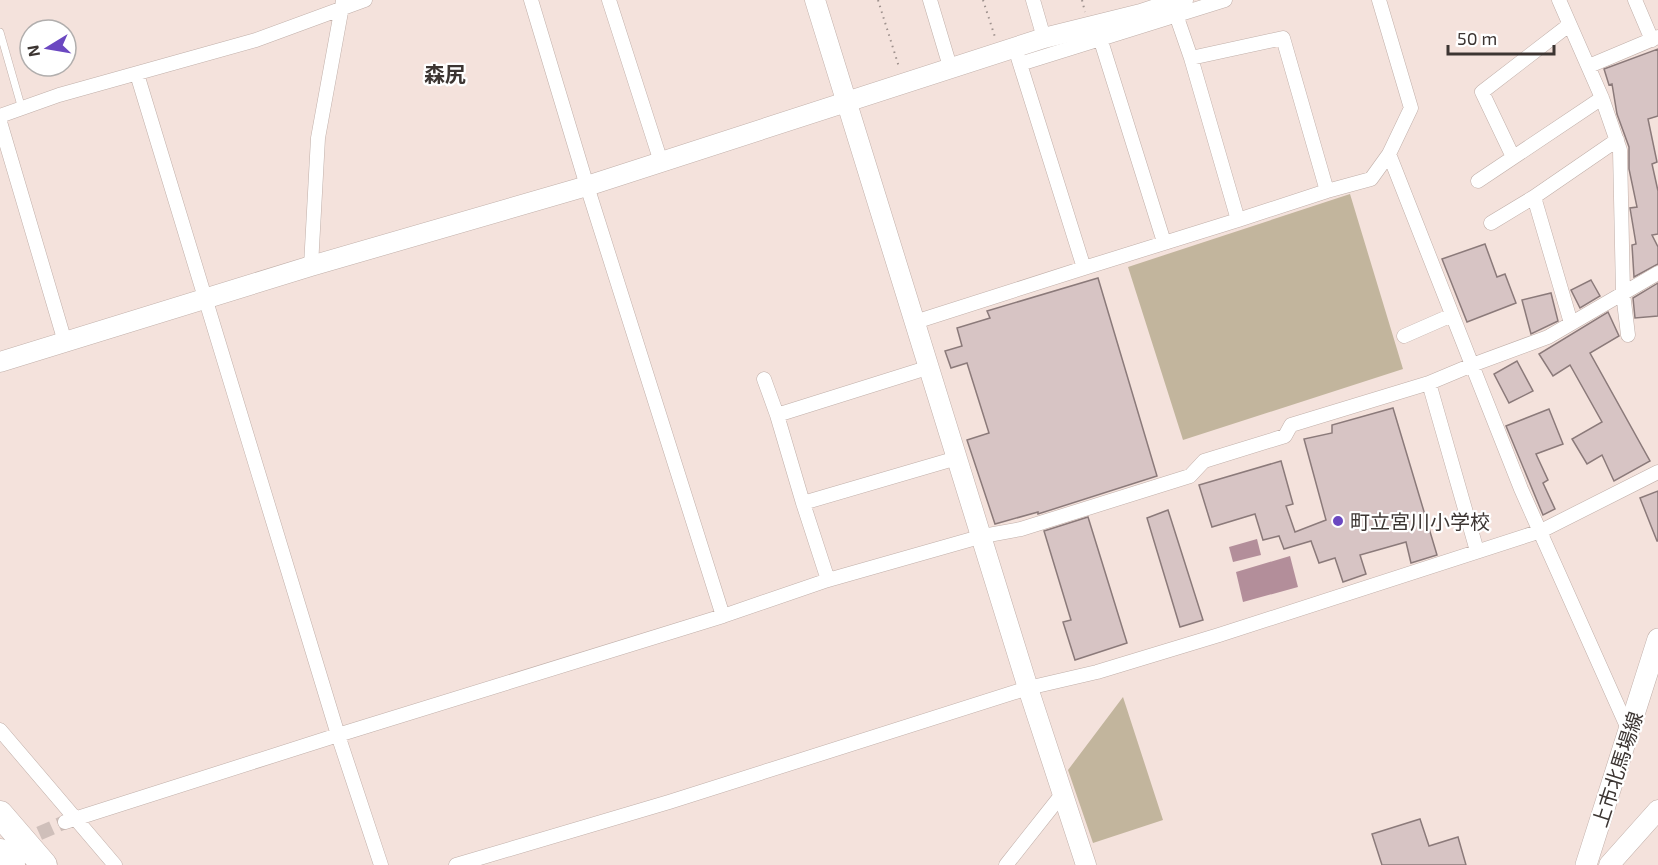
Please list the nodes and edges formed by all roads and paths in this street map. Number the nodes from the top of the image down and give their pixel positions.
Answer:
1 (365, 0) edge
2 (531, 0) edge
3 (609, 0) edge
4 (815, 0) edge
5 (878, 0) edge
6 (930, 0) edge
7 (983, 0) edge
8 (1033, 0) edge
9 (1225, 0) edge
10 (1380, 0) edge
11 (1559, 0) edge
12 (1635, 0) edge
13 (342, 4) edge
14 (1139, 7) edge
15 (1177, 7) edge
16 (1569, 25) junction
17 (0, 32) edge
18 (1098, 33) junction
19 (1044, 38) junction
20 (1655, 38) edge
21 (1011, 55) junction
22 (1191, 58) junction
23 (1589, 66) junction
24 (951, 70) junction
25 (136, 74) junction
26 (904, 84) junction
27 (1602, 98) junction
28 (847, 102) junction
29 (22, 108) junction
30 (0, 116) edge
31 (0, 122) edge
32 (1617, 140) junction
33 (1389, 154) junction
34 (1513, 157) junction
35 (661, 162) junction
36 (1478, 181) dead end
37 (587, 186) junction
38 (1327, 191) junction
39 (1534, 197) junction
40 (1239, 220) junction
41 (1491, 224) dead end
42 (1164, 242) junction
43 (311, 266) junction
44 (1084, 268) junction
45 (1658, 273) edge
46 (1623, 293) junction
47 (206, 299) junction
48 (1452, 315) junction
49 (915, 322) junction
50 (1571, 323) junction
51 (1628, 335) dead end
52 (1404, 336) dead end
53 (65, 342) junction
54 (0, 362) edge
55 (1472, 365) junction
56 (930, 367) junction
57 (765, 380) dead end
58 (1429, 383) junction
59 (777, 415) junction
60 (957, 458) junction
61 (1658, 472) edge
62 (803, 503) junction
63 (1541, 531) junction
64 (983, 536) junction
65 (1477, 551) junction
66 (828, 580) junction
67 (723, 616) junction
68 (1658, 639) edge
69 (1028, 688) junction
70 (0, 730) edge
71 (1629, 732) junction
72 (338, 735) junction
73 (1063, 793) junction
74 (1658, 810) edge
75 (0, 814) edge
76 (70, 820) junction
77 (0, 852) edge
78 (12, 865) edge
79 (44, 865) edge
80 (115, 865) edge
81 (381, 865) edge
82 (456, 865) edge
83 (1006, 865) edge
84 (1086, 865) edge
85 (1586, 865) edge
86 (1609, 865) edge

1 - 13 street
2 - 37 street
3 - 35 street
4 - 28 street
5 - 26 path
6 - 24 street
7 - 21 path
8 - 19 street
9 - 15 street
10 - 33 street
11 - 16 street
12 - 20 street
13 - 25 street
13 - 43 street
14 - 15 street
14 - 18 street
15 - 18 street
15 - 22 street
16 - 23 street
16 - 34 street
17 - 29 lane
18 - 19 street
18 - 21 street
18 - 42 street
19 - 21 street
20 - 23 street
21 - 24 street
21 - 44 street
22 - 38 street
22 - 40 street
23 - 27 street
24 - 26 street
25 - 29 street
25 - 47 street
26 - 28 street
27 - 32 street
27 - 34 street
28 - 35 street
28 - 49 street
29 - 30 street
31 - 53 street
32 - 39 street
32 - 46 street
33 - 38 street
33 - 48 street
34 - 36 street
35 - 37 street
37 - 43 street
37 - 67 street
38 - 40 street
39 - 41 street
39 - 50 street
40 - 42 street
42 - 44 street
43 - 47 street
44 - 49 street
45 - 46 street
46 - 50 street
46 - 51 street
47 - 53 street
47 - 72 street
48 - 52 street
48 - 55 street
49 - 56 street
50 - 55 street
53 - 54 street
55 - 58 street
55 - 63 street
56 - 59 street
56 - 60 street
57 - 59 street
58 - 64 street
58 - 65 street
59 - 62 street
60 - 62 street
60 - 64 street
61 - 63 street
62 - 66 street
63 - 65 street
63 - 71 street
64 - 66 street
64 - 69 street
65 - 69 street
66 - 67 street
67 - 72 street
68 - 71 main road, 上市北馬場線
69 - 73 street
69 - 82 street
70 - 76 street
71 - 85 main road, 上市北馬場線
72 - 76 street
72 - 81 street
73 - 83 street
73 - 84 street
74 - 86 street
75 - 79 highway
76 - 80 street
77 - 78 highway

